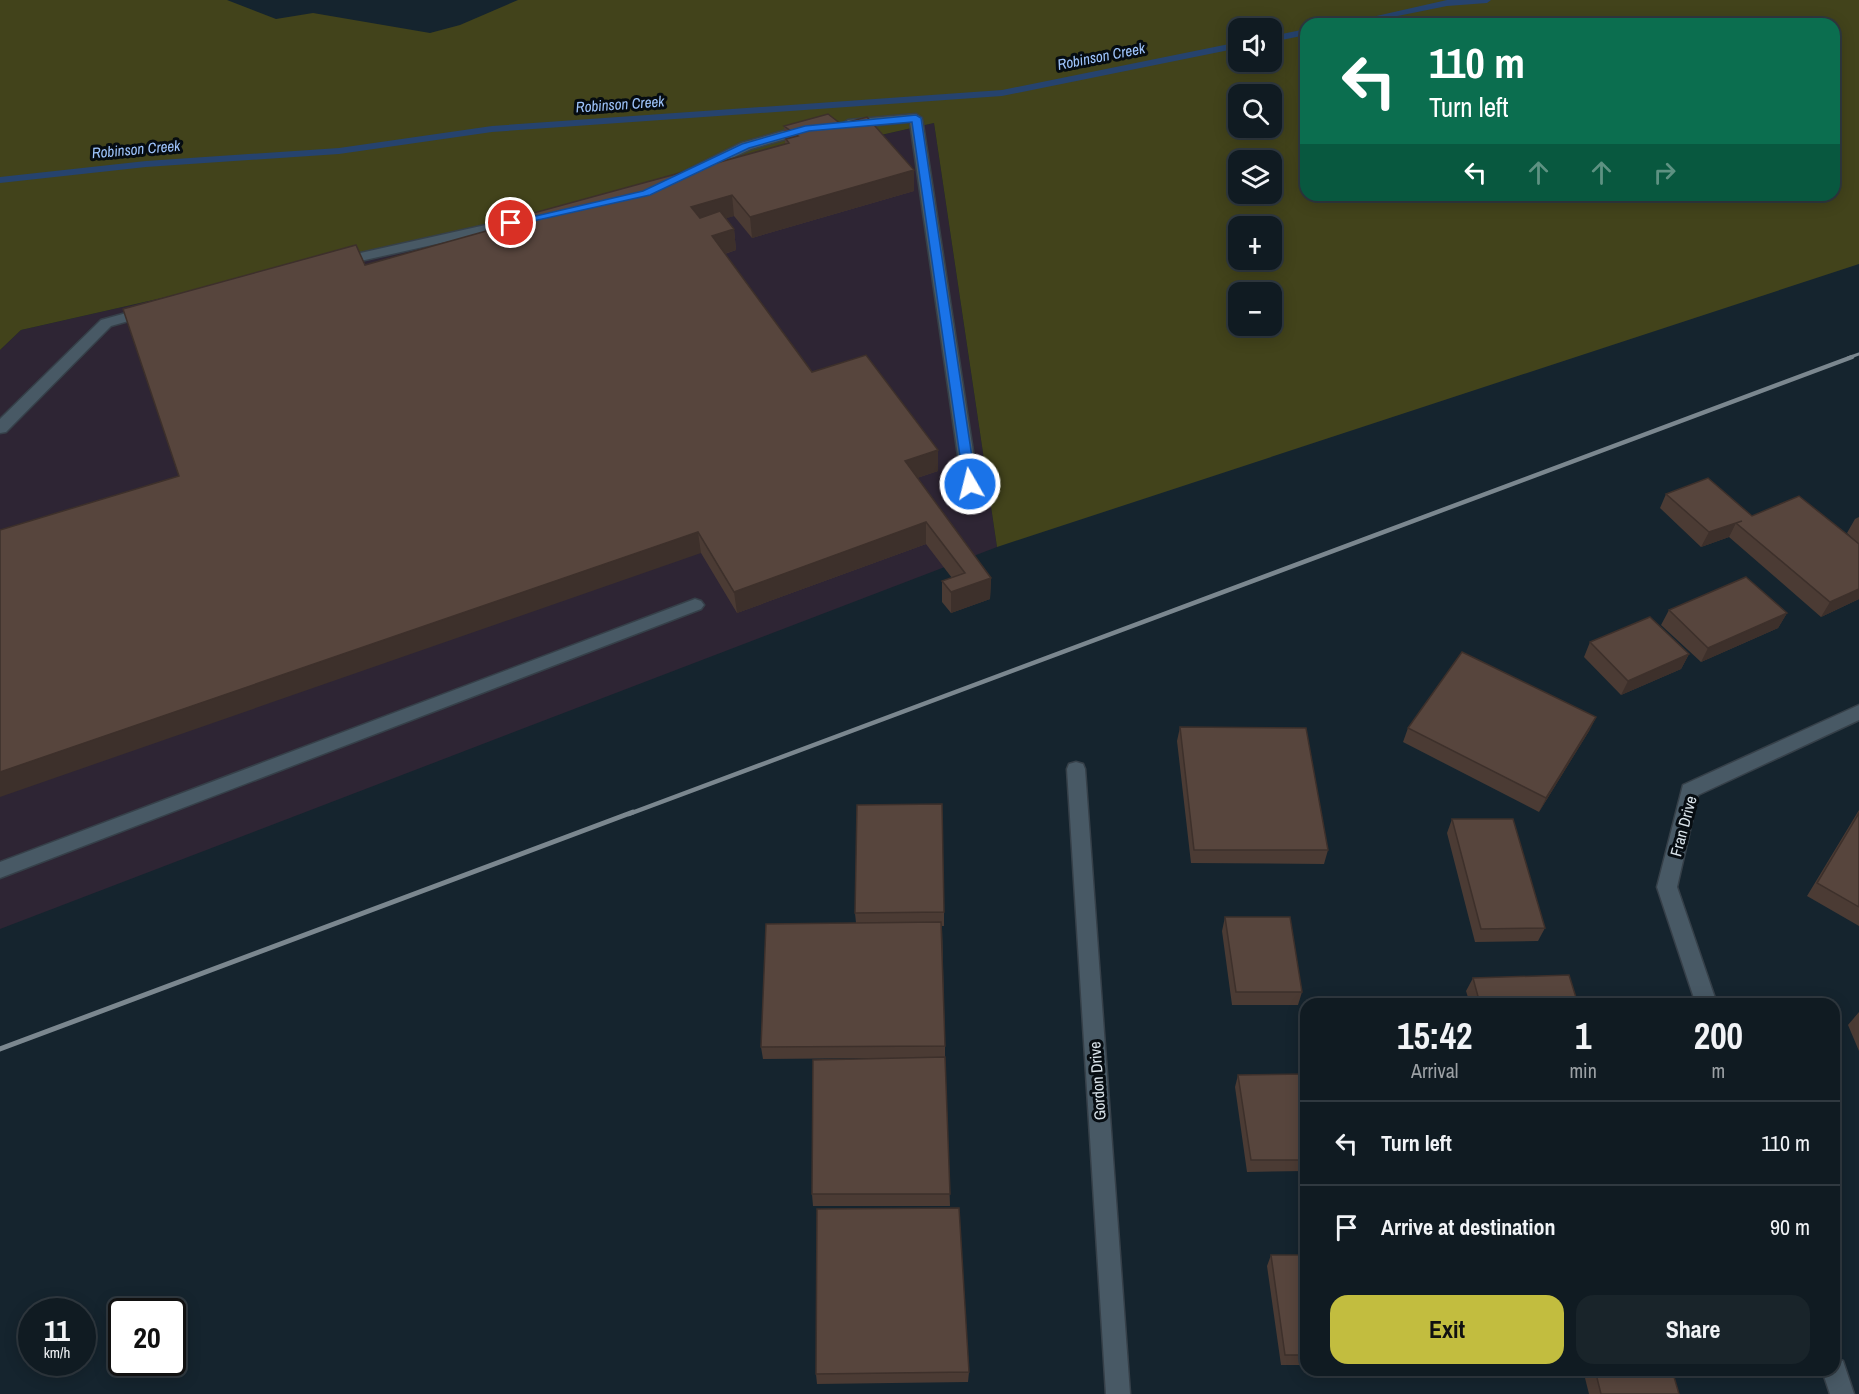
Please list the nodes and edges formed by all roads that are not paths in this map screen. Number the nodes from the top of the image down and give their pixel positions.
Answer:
1 (666, 184) edge
2 (530, 219) edge
3 (320, 266) edge
4 (163, 308) edge
5 (0, 428) edge
6 (970, 484) dead end
7 (695, 605) dead end
8 (1859, 712) edge
9 (1076, 769) dead end
10 (0, 870) edge
11 (1705, 998) edge
12 (1836, 1376) edge
13 (1118, 1394) edge
14 (1842, 1394) edge

1 - 6 street
2 - 3 street
4 - 5 street
7 - 10 street
8 - 11 street, Fran Drive
9 - 13 street, Gordon Drive
12 - 14 street

